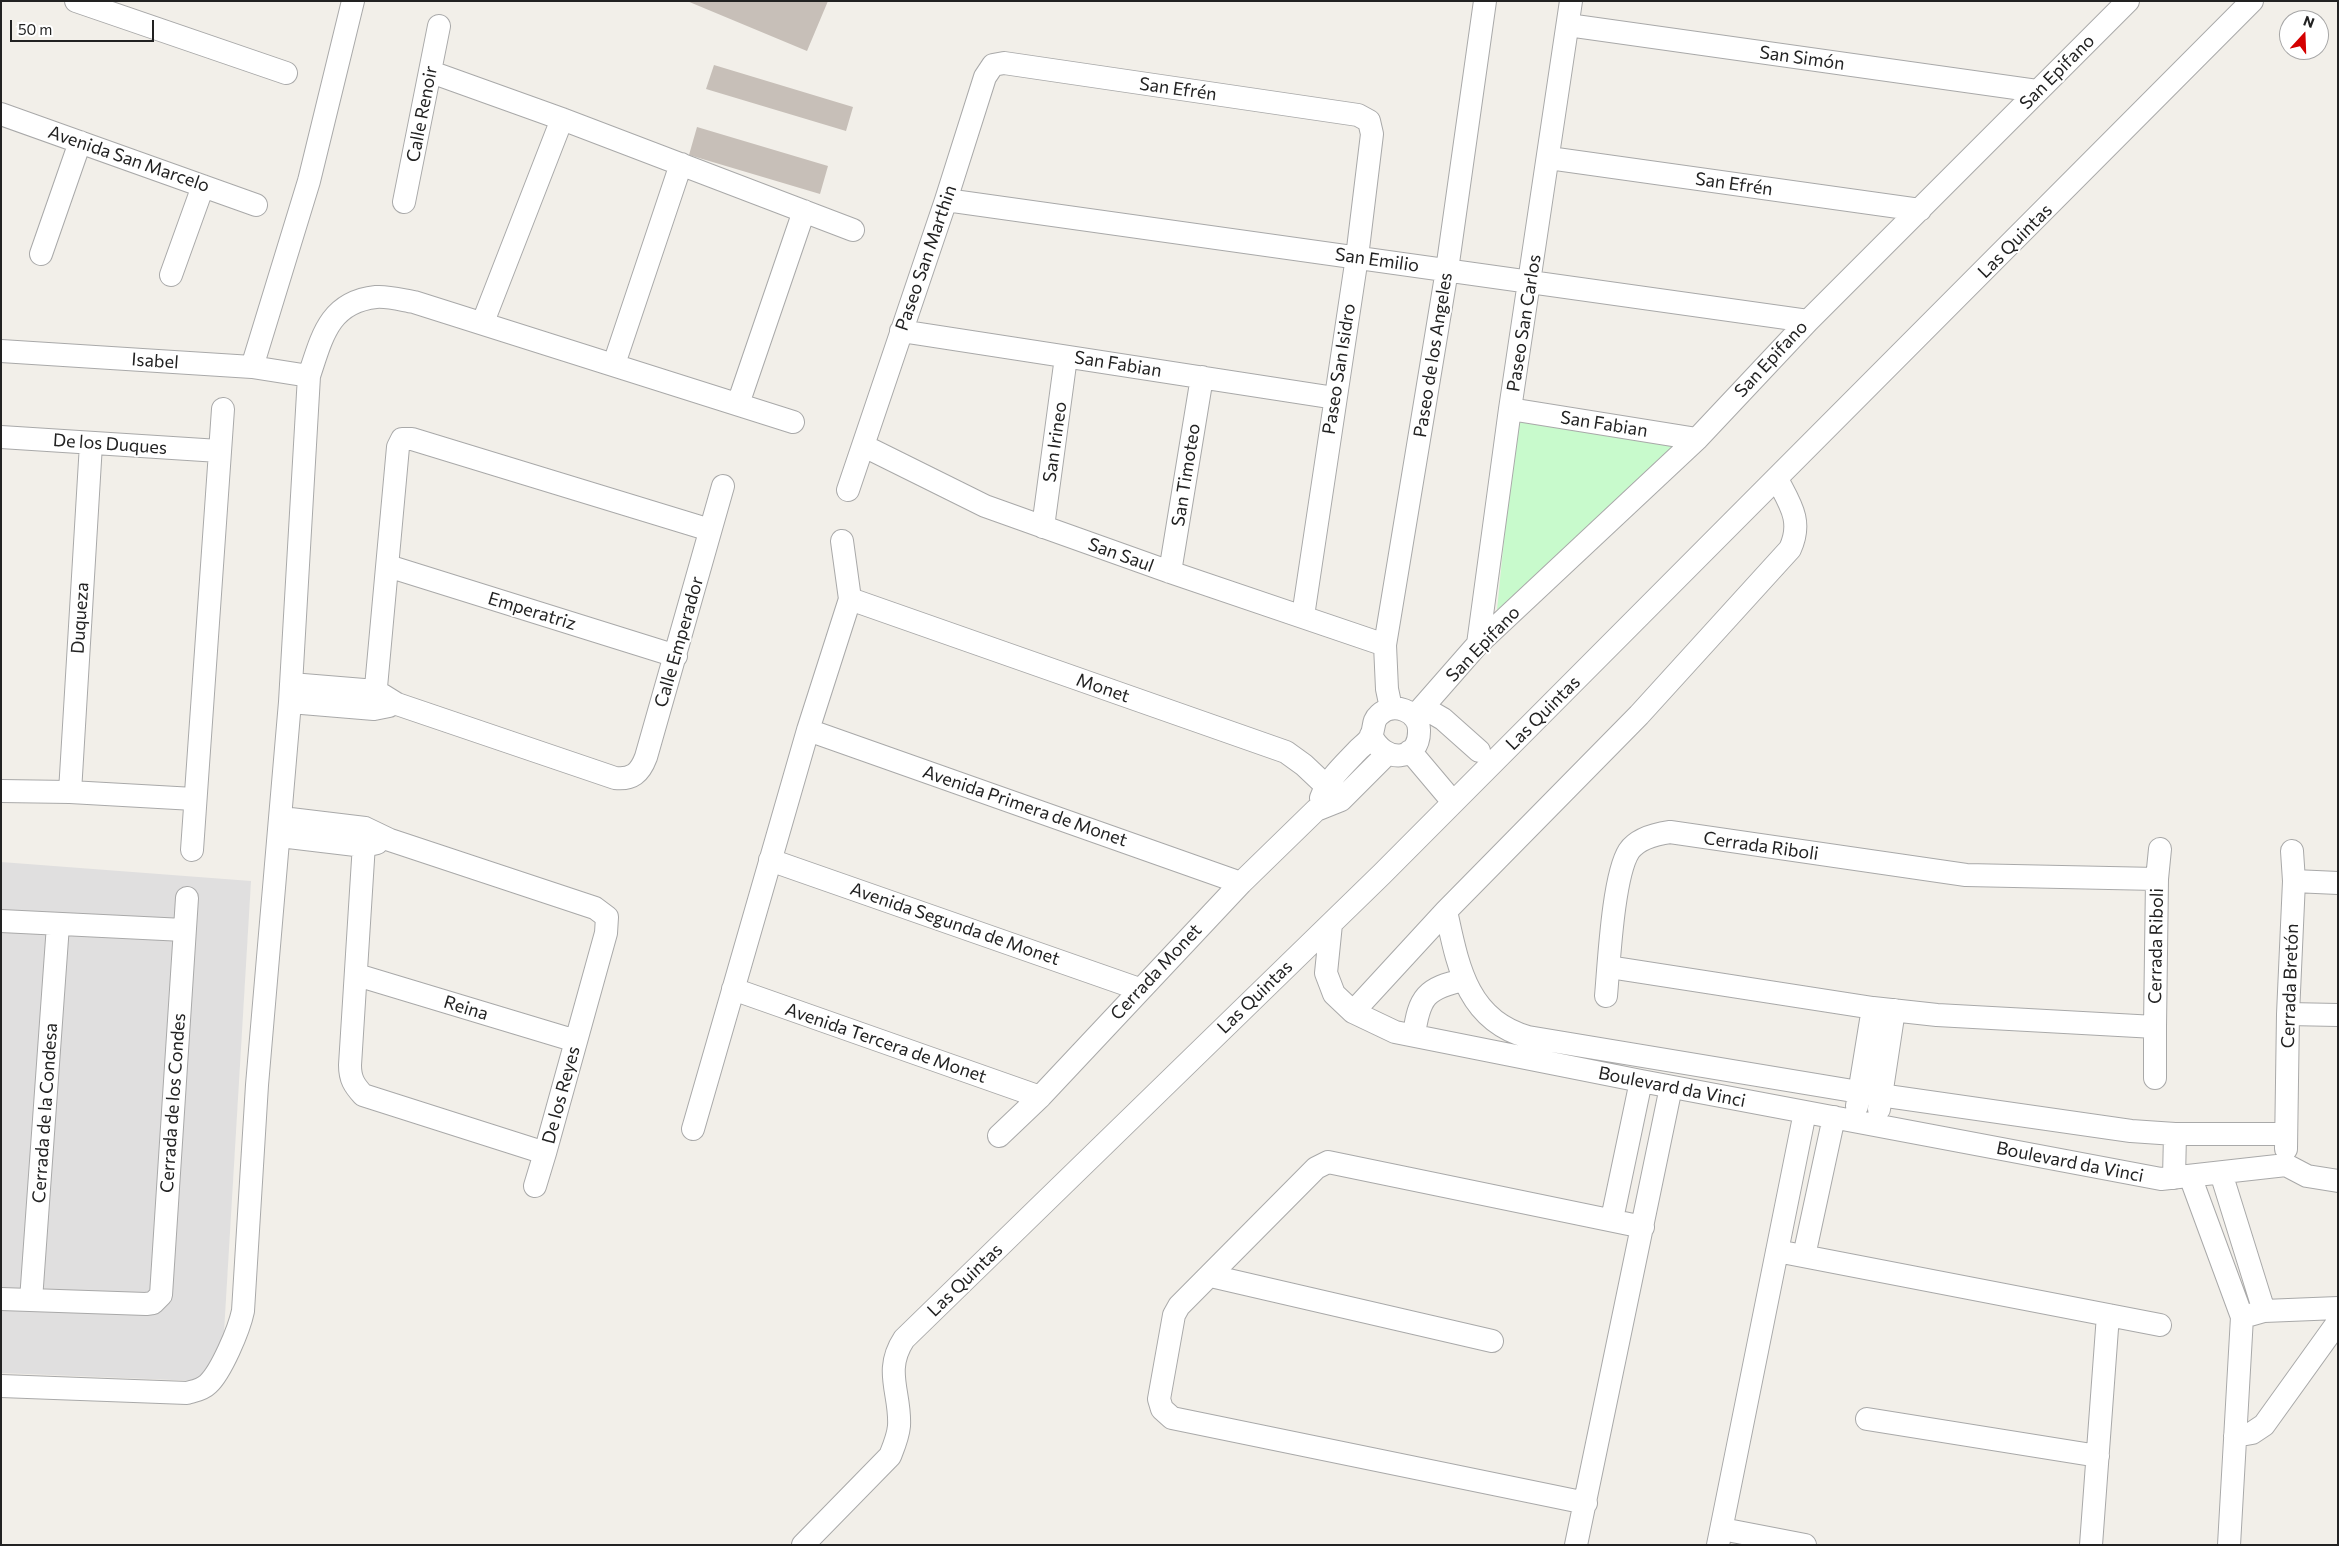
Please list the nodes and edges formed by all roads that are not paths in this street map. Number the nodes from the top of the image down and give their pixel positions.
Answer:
1 (76, 1) edge
2 (353, 1) edge
3 (1485, 1) edge
4 (1571, 1) edge
5 (2128, 1) edge
6 (2252, 1) edge
7 (1568, 25) junction
8 (440, 26) dead end
9 (988, 70) joint
10 (431, 72) junction
11 (286, 73) dead end
12 (2036, 91) junction
13 (1, 114) edge
14 (562, 119) junction
15 (1369, 121) joint
16 (80, 142) junction
17 (1549, 158) junction
18 (681, 164) junction
19 (203, 186) junction
20 (946, 200) junction
21 (404, 202) dead end
22 (256, 205) dead end
23 (1920, 210) junction
24 (804, 211) junction
25 (853, 230) dead end
26 (40, 254) dead end
27 (1357, 257) junction
28 (1448, 270) junction
29 (171, 275) dead end
30 (1531, 282) junction
31 (1808, 320) junction
32 (483, 322) junction
33 (902, 331) junction
34 (1, 351) edge
35 (1066, 356) junction
36 (614, 364) junction
37 (252, 367) junction
38 (309, 376) junction
39 (1202, 377) junction
40 (1334, 398) junction
41 (738, 404) junction
42 (223, 409) dead end
43 (1510, 409) junction
44 (793, 422) dead end
45 (1, 437) edge
46 (1697, 439) junction
47 (91, 444) junction
48 (864, 446) junction
49 (219, 451) junction
50 (1777, 479) junction
51 (723, 486) dead end
52 (848, 490) dead end
53 (1043, 527) junction
54 (710, 530) junction
55 (842, 541) dead end
56 (388, 566) junction
57 (1170, 572) junction
58 (850, 599) junction
59 (1303, 616) junction
60 (1478, 644) junction
61 (1385, 645) junction
62 (676, 656) junction
63 (291, 693) junction
64 (375, 700) junction
65 (1390, 708) junction
66 (1419, 713) junction
67 (808, 730) junction
68 (1371, 736) junction
69 (1479, 750) dead end
70 (1410, 751) junction
71 (1386, 754) junction
72 (1, 791) edge
73 (70, 792) junction
74 (1333, 792) junction
75 (194, 799) junction
76 (1453, 802) junction
77 (281, 827) junction
78 (364, 837) junction
79 (2160, 849) dead end
80 (192, 850) dead end
81 (2292, 851) dead end
82 (770, 860) junction
83 (2157, 880) junction
84 (2294, 881) junction
85 (1241, 883) junction
86 (2338, 883) edge
87 (186, 898) dead end
88 (1446, 911) junction
89 (1, 921) edge
90 (1331, 924) junction
91 (58, 925) junction
92 (184, 930) junction
93 (1609, 967) junction
94 (357, 975) junction
95 (1464, 980) junction
96 (733, 989) junction
97 (1140, 989) junction
98 (1606, 996) dead end
99 (1347, 1007) junction
100 (1883, 1009) junction
101 (2288, 1014) junction
102 (2338, 1015) edge
103 (1494, 1021) junction
104 (2155, 1027) junction
105 (1414, 1035) junction
106 (576, 1041) junction
107 (1480, 1048) junction
108 (2155, 1078) dead end
109 (1642, 1081) junction
110 (1671, 1087) junction
111 (1859, 1092) junction
112 (1881, 1094) junction
113 (1040, 1097) junction
114 (1805, 1112) junction
115 (1844, 1119) junction
116 (1876, 1125) junction
117 (693, 1129) dead end
118 (2175, 1134) junction
119 (2285, 1134) junction
120 (999, 1136) dead end
121 (545, 1153) junction
122 (2286, 1165) junction
123 (2221, 1173) junction
124 (2182, 1177) junction
125 (2338, 1182) edge
126 (535, 1186) dead end
127 (1612, 1219) junction
128 (1643, 1226) junction
129 (1777, 1251) junction
130 (1804, 1256) junction
131 (1210, 1276) junction
132 (1, 1299) edge
133 (32, 1300) junction
134 (2338, 1308) edge
135 (2264, 1312) junction
136 (2108, 1315) junction
137 (2242, 1317) junction
138 (2338, 1322) edge
139 (2160, 1325) dead end
140 (1492, 1341) dead end
141 (1, 1386) edge
142 (1867, 1419) dead end
143 (2235, 1436) junction
144 (2098, 1456) junction
145 (1586, 1502) junction
146 (1720, 1537) edge
147 (803, 1545) edge
148 (1576, 1545) edge
149 (1805, 1545) edge
150 (2091, 1545) edge
151 (2229, 1545) edge

1 - 11 street
2 - 37 street
3 - 28 street, Paseo de los Angeles
4 - 7 street, Paseo San Carlos
5 - 12 street, San Epifano
6 - 50 street, Las Quintas
7 - 12 street, San Simón
7 - 17 street, Paseo San Carlos
8 - 10 street, Calle Renoir
9 - 15 street, San Efrén
9 - 20 street, Paseo San Marthin
10 - 14 street
10 - 21 street, Calle Renoir
12 - 23 street, San Epifano
13 - 16 street, Avenida San Marcelo
14 - 18 street
14 - 32 street
15 - 27 street, Paseo San Isidro
16 - 19 street, Avenida San Marcelo
16 - 26 street
17 - 23 street, San Efrén
17 - 30 street, Paseo San Carlos
18 - 24 street
18 - 36 street
19 - 22 street, Avenida San Marcelo
19 - 29 street
20 - 27 street, San Emilio
20 - 33 street, Paseo San Marthin
23 - 31 street, San Epifano
24 - 25 street
24 - 41 street
27 - 28 street, San Emilio
27 - 40 street, Paseo San Isidro
28 - 30 street, San Emilio
28 - 61 street, Paseo de los Angeles
30 - 31 street, San Emilio
30 - 43 street, Paseo San Carlos
31 - 46 street, San Epifano
32 - 36 street
32 - 38 street
33 - 35 street, San Fabian
33 - 48 street, Paseo San Marthin
34 - 37 street, Isabel
35 - 39 street, San Fabian
35 - 53 street, San Irineo
36 - 41 street
37 - 38 street, Isabel
38 - 63 street
39 - 40 street, San Fabian
39 - 57 street, San Timoteo
40 - 59 street, Paseo San Isidro
41 - 44 street
42 - 49 street
43 - 46 street, San Fabian
43 - 60 street, Paseo San Carlos
45 - 47 street, De los Duques
46 - 60 street, San Epifano
47 - 49 street, De los Duques
47 - 73 street, Duqueza
48 - 52 street, Paseo San Marthin
48 - 53 street, San Saul
49 - 75 street
50 - 76 street, Las Quintas
50 - 88 street
51 - 54 street, Calle Emperador
53 - 57 street, San Saul
54 - 56 street
54 - 62 street, Calle Emperador
55 - 58 street
56 - 62 street, Emperatriz
56 - 64 street
57 - 59 street, San Saul
58 - 67 street
58 - 74 street, Monet
59 - 61 street, San Saul
60 - 66 street, San Epifano
61 - 65 street, Paseo de los Angeles
62 - 64 street, Calle Emperador
63 - 64 street
63 - 77 street
65 - 66 street
65 - 68 street
66 - 69 street
66 - 70 street
67 - 82 street
67 - 85 street, Avenida Primera de Monet
68 - 71 street
68 - 74 street
70 - 71 street
70 - 76 street
71 - 74 street
72 - 73 street
73 - 75 street
74 - 85 street, Cerrada Monet
75 - 80 street
76 - 90 street, Las Quintas
77 - 78 street
77 - 141 street
78 - 94 street, De los Reyes
78 - 106 street, De los Reyes
79 - 83 street
81 - 84 street, Cerrada Bretón
82 - 96 street
82 - 97 street, Avenida Segunda de Monet
83 - 93 street, Cerrada Riboli
83 - 104 street, Cerrada Riboli
84 - 86 street
84 - 101 street, Cerrada Bretón
85 - 97 street, Cerrada Monet
87 - 92 street
88 - 95 street
88 - 99 street
89 - 91 street
90 - 99 street
90 - 147 street, Las Quintas
91 - 92 street
91 - 133 street, Cerrada de la Condesa
92 - 133 street, Cerrada de los Condes
93 - 98 street, Cerrada Riboli
93 - 100 street, Cerrada Riboli
94 - 106 street, Reina
94 - 121 street, De los Reyes
95 - 103 street
95 - 105 street
96 - 113 street, Avenida Tercera de Monet
96 - 117 street
97 - 113 street, Cerrada Monet
99 - 105 street, Boulevard da Vinci
100 - 104 street, Cerrada Riboli
100 - 111 street
100 - 112 street
101 - 102 street
101 - 119 street, Cerrada Bretón
103 - 107 street
103 - 111 street, Boulevard da Vinci
104 - 108 street
105 - 107 street, Boulevard da Vinci
106 - 121 street, De los Reyes
107 - 109 street, Boulevard da Vinci
109 - 110 street, Boulevard da Vinci
109 - 127 street
110 - 114 street, Boulevard da Vinci
110 - 128 street
111 - 112 street, Boulevard da Vinci
111 - 115 street
112 - 116 street
112 - 118 street, Boulevard da Vinci
113 - 120 street, Cerrada Monet
114 - 115 street, Boulevard da Vinci
114 - 129 street
115 - 116 street, Boulevard da Vinci
115 - 130 street
116 - 124 street, Boulevard da Vinci
118 - 119 street, Boulevard da Vinci
118 - 124 street
119 - 122 street, Cerrada Bretón
121 - 126 street
122 - 123 street, Boulevard da Vinci
122 - 125 street
123 - 124 street, Boulevard da Vinci
123 - 135 street
124 - 137 street
127 - 128 street
127 - 131 street
128 - 145 street
129 - 130 street
129 - 146 street
130 - 136 street
131 - 140 street
131 - 145 street
132 - 133 street, Cerrada de los Condes
134 - 135 street
135 - 137 street
136 - 139 street
136 - 144 street
137 - 143 street
138 - 143 street
142 - 144 street
143 - 151 street
144 - 150 street
145 - 148 street
146 - 149 street

